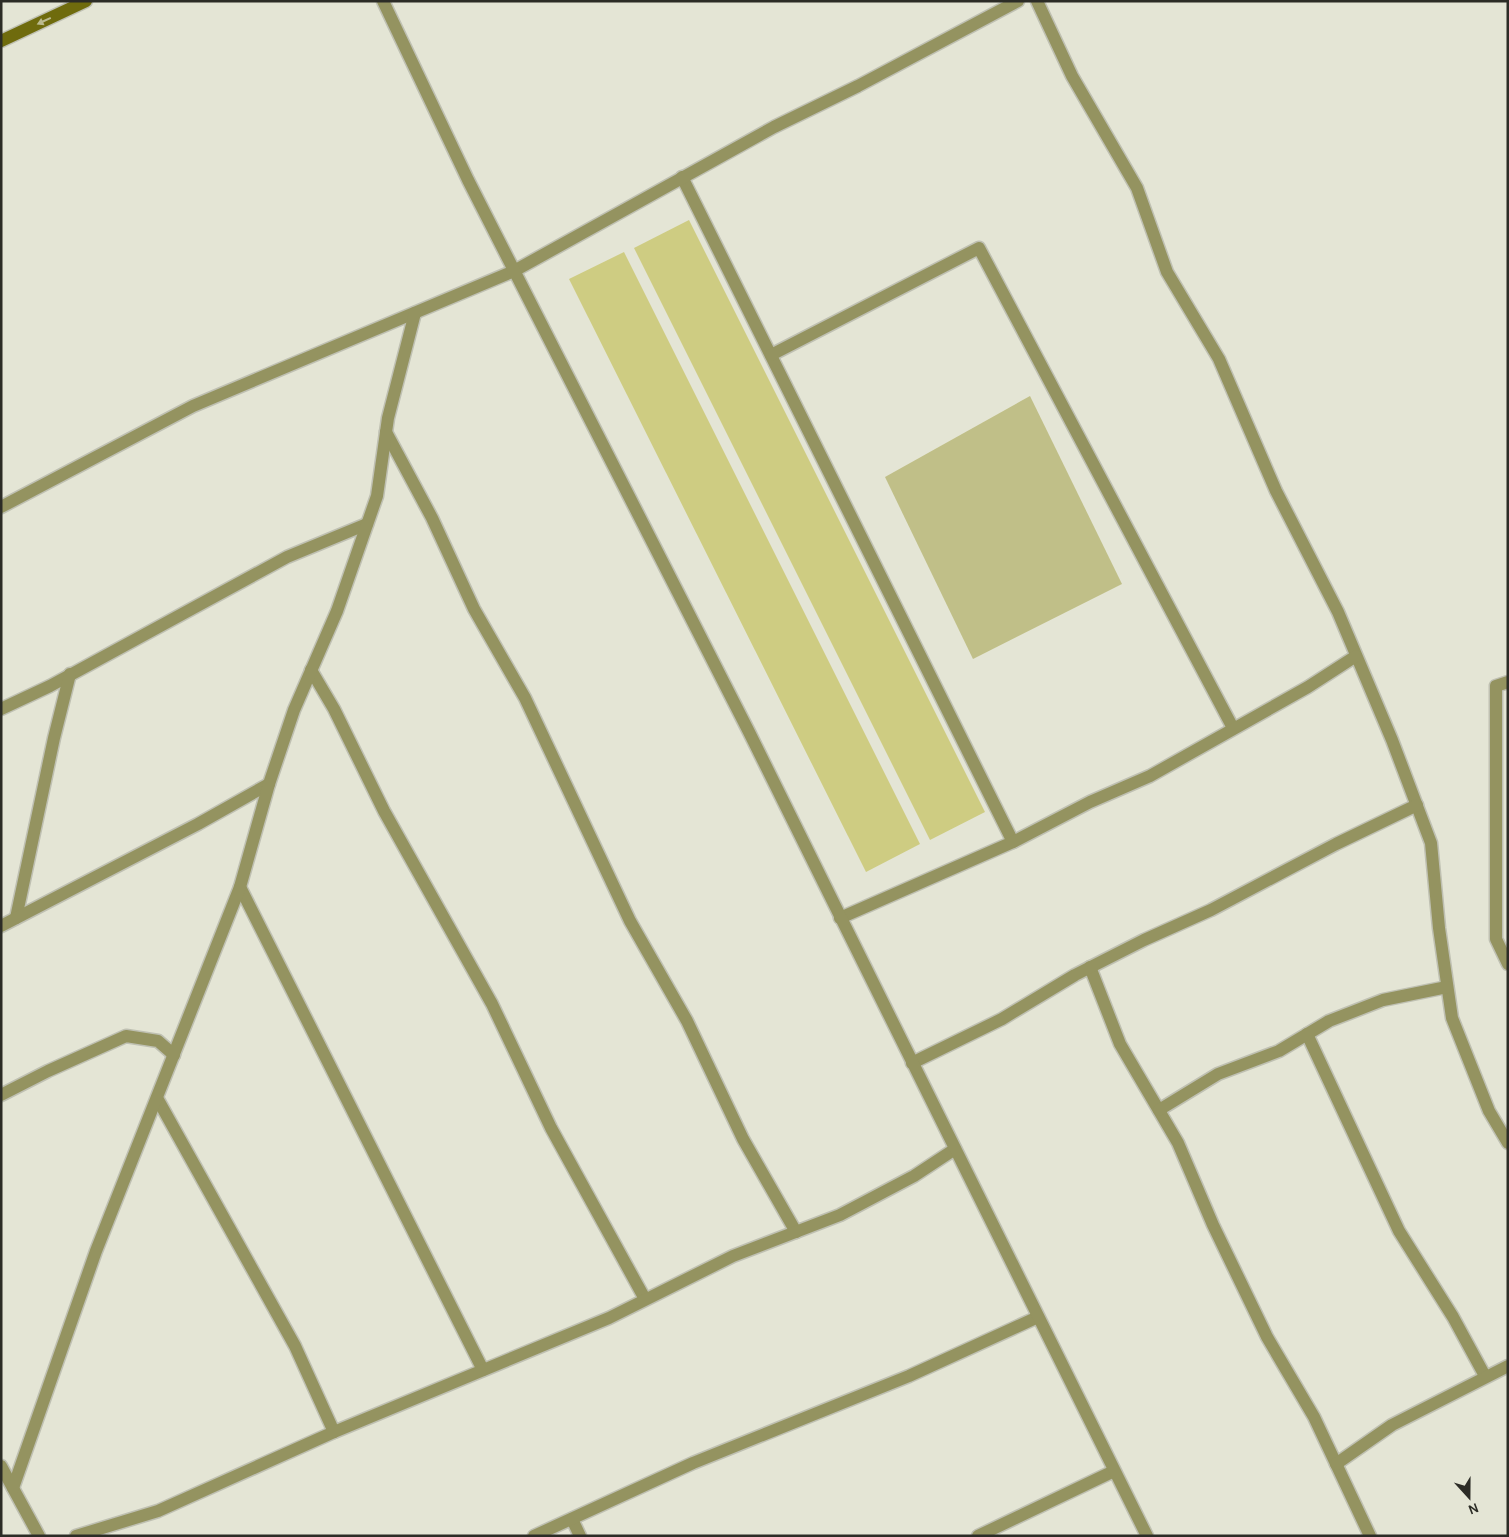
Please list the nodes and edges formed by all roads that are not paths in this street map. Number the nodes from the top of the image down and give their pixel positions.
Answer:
1 (86, 1) edge
2 (383, 1) edge
3 (1018, 1) edge
4 (1037, 1) edge
5 (1000, 6) edge
6 (1, 41) edge
7 (682, 177) junction
8 (514, 271) junction
9 (415, 313) junction
10 (771, 356) junction
11 (386, 432) junction
12 (1, 507) edge
13 (367, 524) junction
14 (1356, 656) junction
15 (311, 670) junction
16 (70, 674) junction
17 (1508, 682) edge
18 (1, 709) edge
19 (1233, 728) junction
20 (270, 784) junction
21 (1417, 805) junction
22 (1013, 842) junction
23 (240, 887) junction
24 (16, 918) junction
25 (840, 918) junction
26 (1, 926) edge
27 (1508, 964) edge
28 (1090, 967) junction
29 (1447, 986) junction
30 (1308, 1034) junction
31 (174, 1055) junction
32 (912, 1063) junction
33 (1, 1095) edge
34 (157, 1098) junction
35 (1159, 1110) junction
36 (1508, 1143) edge
37 (955, 1149) junction
38 (796, 1232) junction
39 (645, 1299) junction
40 (1038, 1317) junction
41 (1508, 1366) edge
42 (483, 1370) junction
43 (1485, 1376) junction
44 (334, 1432) junction
45 (1336, 1464) junction
46 (1, 1466) edge
47 (1114, 1471) junction
48 (13, 1488) junction
49 (572, 1519) junction
50 (39, 1536) edge
51 (76, 1536) edge
52 (534, 1536) edge
53 (580, 1536) edge
54 (978, 1536) edge
55 (1146, 1536) edge
56 (1370, 1536) edge

1 -> 6 main road
2 - 8 street
3 - 5 street
4 - 14 street
5 - 7 street
7 - 8 street
7 - 10 street
8 - 9 street
8 - 25 street
9 - 11 street
9 - 12 street
10 - 19 street
10 - 22 street
11 - 13 street
11 - 38 street
13 - 15 street
13 - 16 street
14 - 19 street
14 - 21 street
15 - 20 street
15 - 39 street
16 - 18 street
16 - 24 street
17 - 27 street
19 - 22 street
20 - 23 street
20 - 24 street
21 - 28 street
21 - 29 street
22 - 25 street
23 - 31 street
23 - 42 street
24 - 26 street
25 - 32 street
28 - 32 street
28 - 35 street
29 - 30 street
29 - 36 street
30 - 35 street
30 - 43 street
31 - 33 street
31 - 34 street
32 - 37 street
34 - 44 street
34 - 48 street
35 - 45 street
37 - 38 street
37 - 40 street
38 - 39 street
39 - 42 street
40 - 47 street
40 - 49 street
41 - 43 street
42 - 44 street
43 - 45 street
44 - 51 street
45 - 56 street
46 - 48 street
47 - 54 street
47 - 55 street
48 - 50 street
49 - 52 street
49 - 53 street

